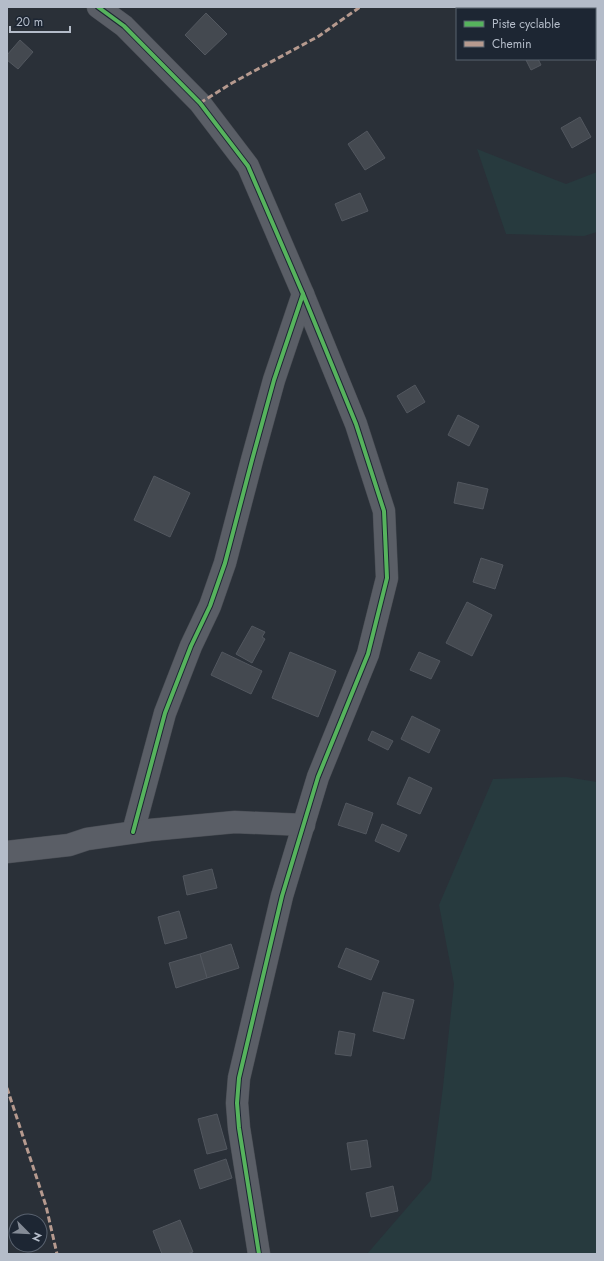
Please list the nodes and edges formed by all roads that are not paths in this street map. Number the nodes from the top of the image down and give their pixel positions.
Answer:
1 (98, 7) edge
2 (303, 294) junction
3 (304, 825) junction
4 (133, 832) junction
5 (7, 852) edge
6 (259, 1254) edge

1 - 2 street
2 - 3 street
2 - 4 street
3 - 4 street
3 - 6 street
4 - 5 street

